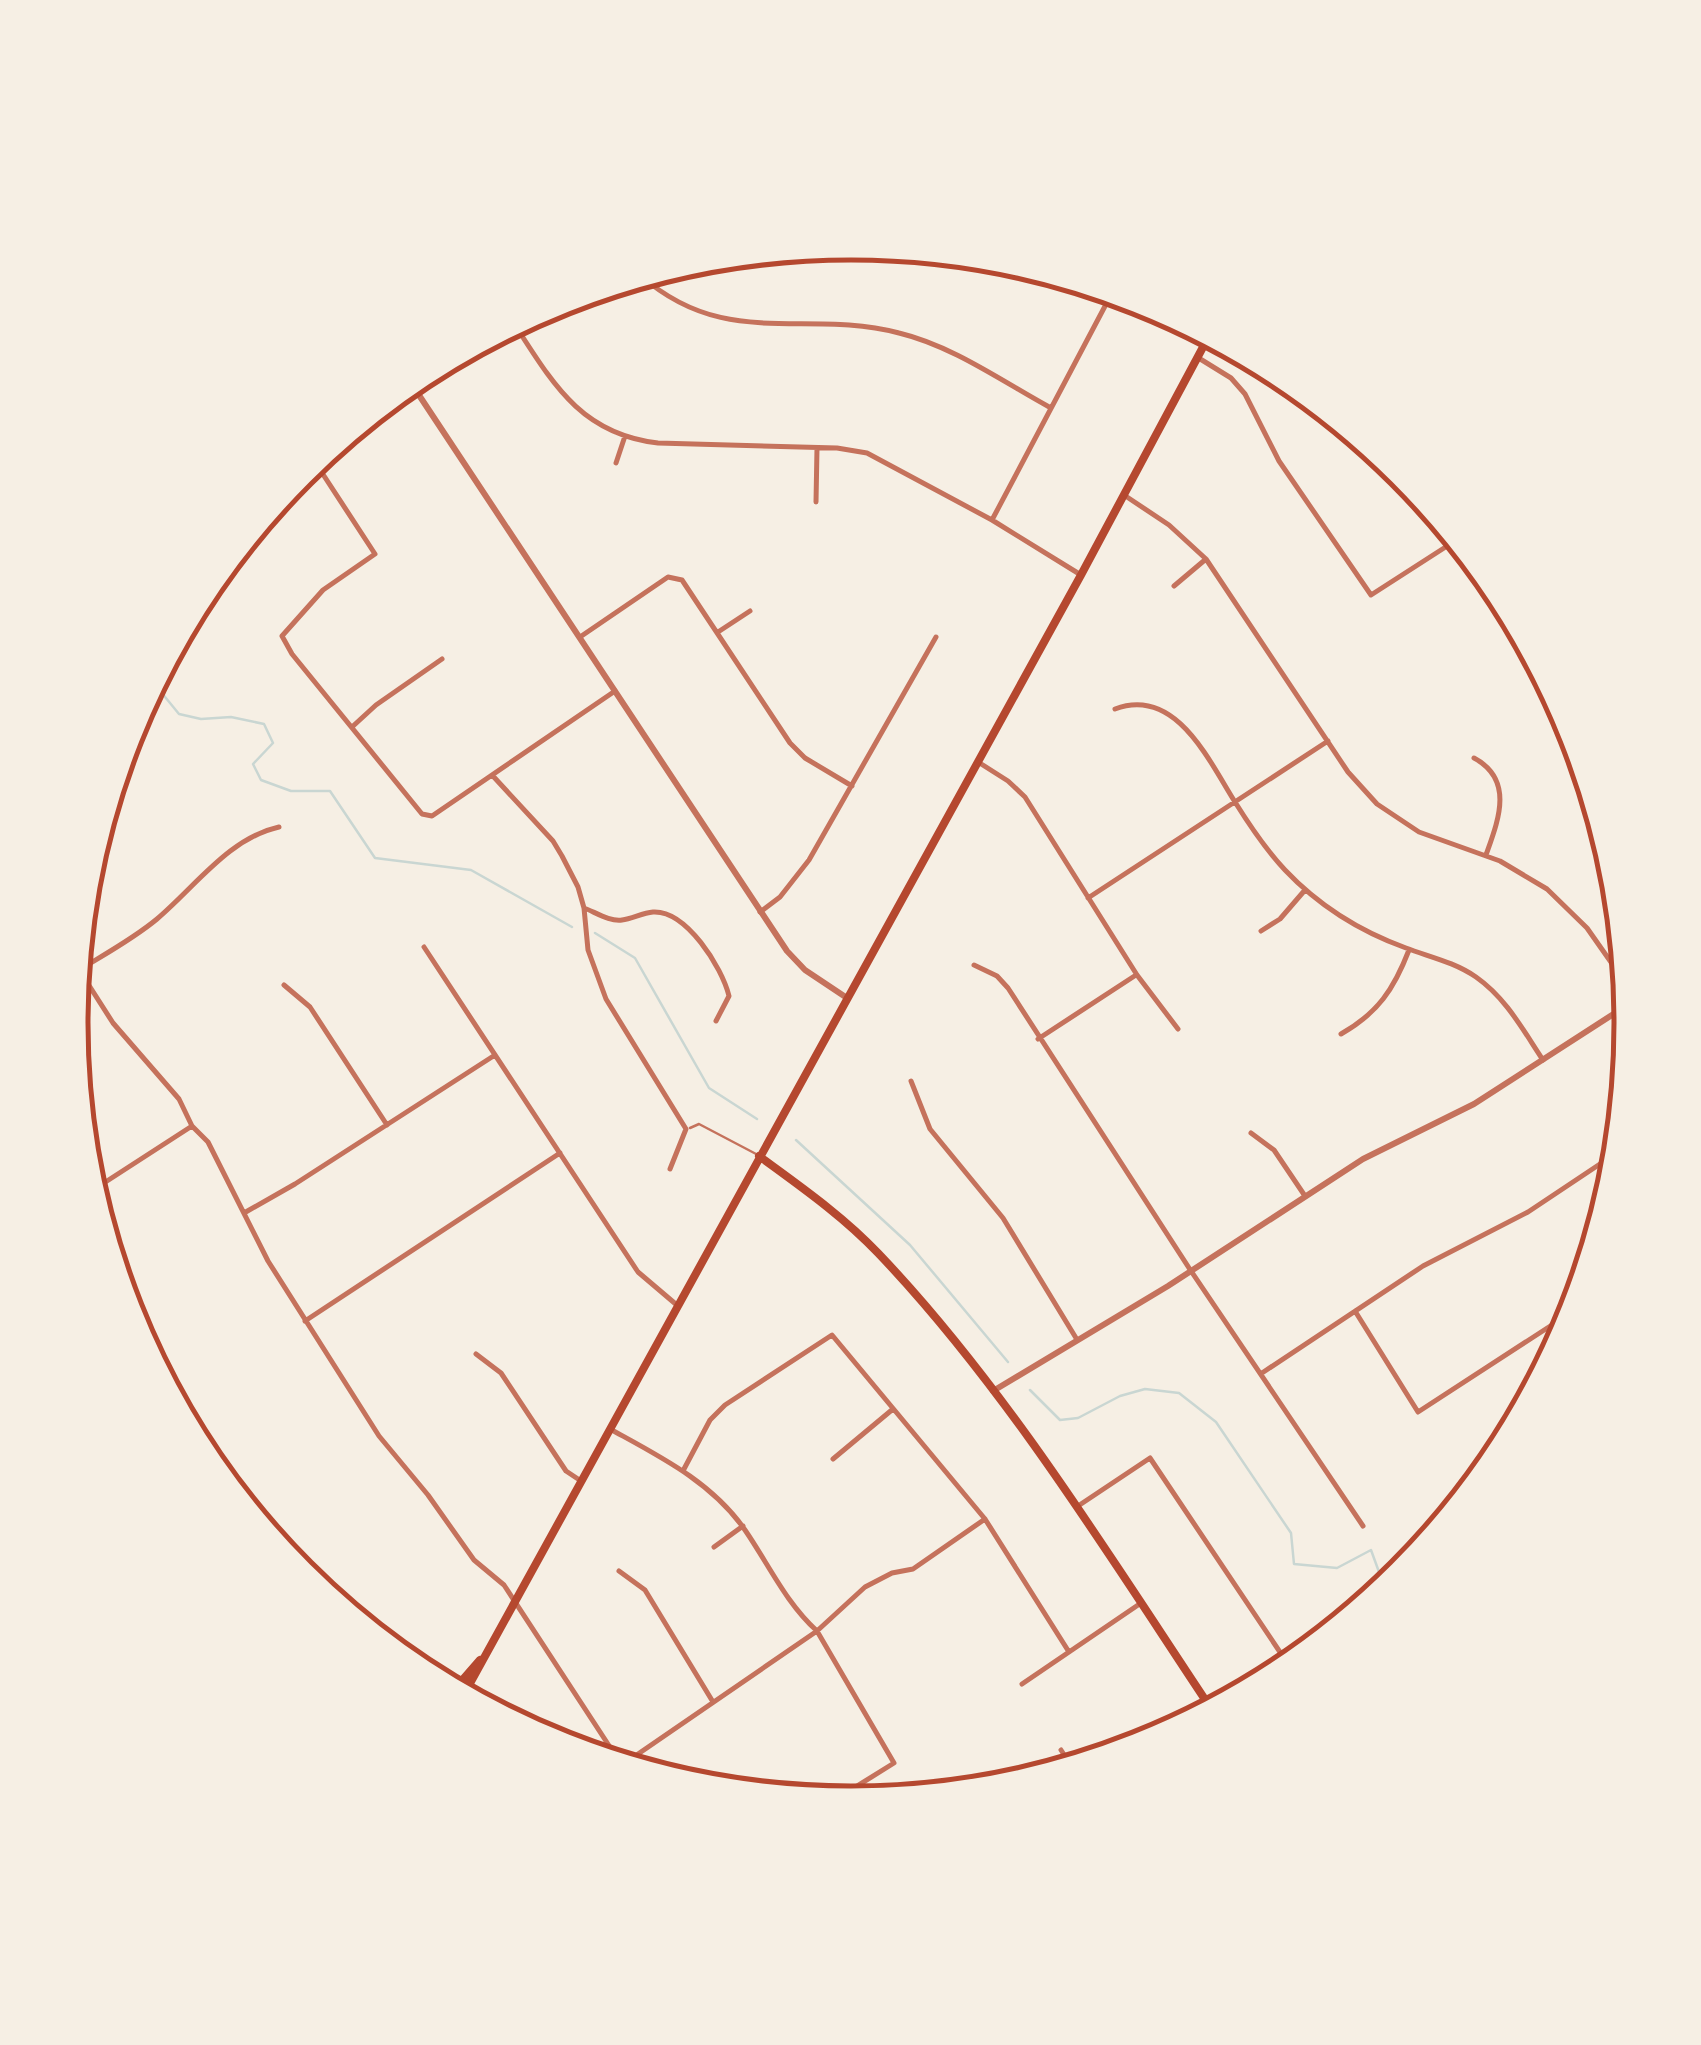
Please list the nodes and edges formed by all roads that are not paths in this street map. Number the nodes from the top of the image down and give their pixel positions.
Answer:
1 (655, 285) edge
2 (1106, 304) edge
3 (521, 335) edge
4 (1203, 346) edge
5 (1197, 357) junction
6 (419, 394) edge
7 (1052, 408) junction
8 (625, 436) junction
9 (817, 448) junction
10 (616, 463) dead end
11 (322, 473) edge
12 (1124, 495) junction
13 (816, 502) dead end
14 (992, 520) junction
15 (1446, 546) edge
16 (1206, 559) junction
17 (1080, 576) junction
18 (1174, 586) dead end
19 (750, 611) dead end
20 (718, 632) junction
21 (936, 637) dead end
22 (578, 638) junction
23 (442, 659) dead end
24 (615, 692) junction
25 (1115, 708) dead end
26 (352, 727) junction
27 (1328, 741) junction
28 (1474, 758) dead end
29 (978, 762) junction
30 (492, 774) junction
31 (852, 786) junction
32 (1235, 803) junction
33 (280, 827) dead end
34 (1486, 855) junction
35 (1305, 890) junction
36 (1088, 898) junction
37 (584, 908) junction
38 (760, 912) junction
39 (1261, 932) dead end
40 (424, 948) dead end
41 (1409, 950) junction
42 (90, 960) edge
43 (1611, 960) edge
44 (974, 965) dead end
45 (1138, 975) junction
46 (284, 984) dead end
47 (89, 986) edge
48 (847, 998) junction
49 (1614, 1014) edge
50 (716, 1020) dead end
51 (1178, 1029) dead end
52 (1341, 1034) dead end
53 (1038, 1039) junction
54 (495, 1054) junction
55 (1542, 1060) junction
56 (911, 1081) dead end
57 (387, 1125) junction
58 (192, 1126) junction
59 (686, 1129) junction
60 (1250, 1134) dead end
61 (560, 1154) junction
62 (759, 1156) junction
63 (1600, 1164) edge
64 (670, 1169) dead end
65 (105, 1183) edge
66 (1305, 1196) junction
67 (244, 1213) junction
68 (1191, 1271) junction
69 (678, 1306) junction
70 (1355, 1311) junction
71 (306, 1321) junction
72 (1550, 1327) edge
73 (1076, 1338) junction
74 (476, 1354) dead end
75 (1262, 1373) junction
76 (992, 1391) junction
77 (893, 1409) junction
78 (610, 1429) junction
79 (833, 1460) dead end
80 (684, 1469) junction
81 (581, 1481) junction
82 (1077, 1507) junction
83 (985, 1519) junction
84 (743, 1526) junction
85 (1363, 1526) dead end
86 (714, 1547) dead end
87 (619, 1571) dead end
88 (514, 1602) junction
89 (1141, 1603) junction
90 (817, 1631) junction
91 (1068, 1652) junction
92 (487, 1653) junction
93 (1280, 1653) edge
94 (462, 1679) edge
95 (471, 1684) edge
96 (1022, 1684) dead end
97 (1204, 1698) edge
98 (713, 1702) junction
99 (609, 1746) edge
100 (1061, 1750) dead end
101 (636, 1755) edge
102 (1064, 1755) edge
103 (857, 1786) edge

1 - 7 street
2 - 7 street
3 - 8 street
4 - 5 main road
5 - 12 main road
5 - 15 street
6 - 22 street
7 - 14 street
8 - 9 street
8 - 10 street
9 - 13 street
9 - 14 street
11 - 26 street
12 - 16 street
12 - 17 main road
14 - 17 street
16 - 18 street
16 - 27 street
17 - 29 main road
19 - 20 street
20 - 22 street
20 - 31 street
21 - 31 street
22 - 24 street
23 - 26 street
24 - 30 street
24 - 38 street
25 - 32 street
26 - 30 street
27 - 32 street
27 - 34 street
28 - 34 street
29 - 36 street
29 - 48 main road
30 - 37 street
31 - 38 street
32 - 35 street
32 - 36 street
33 - 42 street
34 - 43 street
35 - 39 street
35 - 41 street
36 - 45 street
37 - 50 street
37 - 59 street
38 - 48 street
40 - 54 street
41 - 52 street
41 - 55 street
44 - 53 street
45 - 51 street
45 - 53 street
46 - 57 street
47 - 58 street
48 - 62 main road
49 - 55 street
53 - 68 street
54 - 57 street
54 - 61 street
55 - 66 street
56 - 73 street
57 - 67 street
58 - 65 street
58 - 67 street
59 - 62 lane
59 - 64 street
60 - 66 street
61 - 69 street
61 - 71 street
62 - 69 main road
62 - 76 main road
63 - 70 street
66 - 68 street
67 - 71 street
68 - 73 street
68 - 75 street
69 - 78 main road
70 - 72 street
70 - 75 street
71 - 88 street
73 - 76 street
74 - 81 street
75 - 85 street
76 - 82 main road
77 - 79 street
77 - 80 street
77 - 83 street
78 - 80 street
78 - 81 main road
80 - 84 street
81 - 88 main road
82 - 89 main road
82 - 93 street
83 - 90 street
83 - 91 street
84 - 86 street
84 - 90 street
87 - 98 street
88 - 92 main road
88 - 99 street
89 - 91 street
89 - 97 main road
90 - 98 street
90 - 103 street
91 - 96 street
92 - 94 main road
92 - 95 main road
98 - 101 street
100 - 102 street

